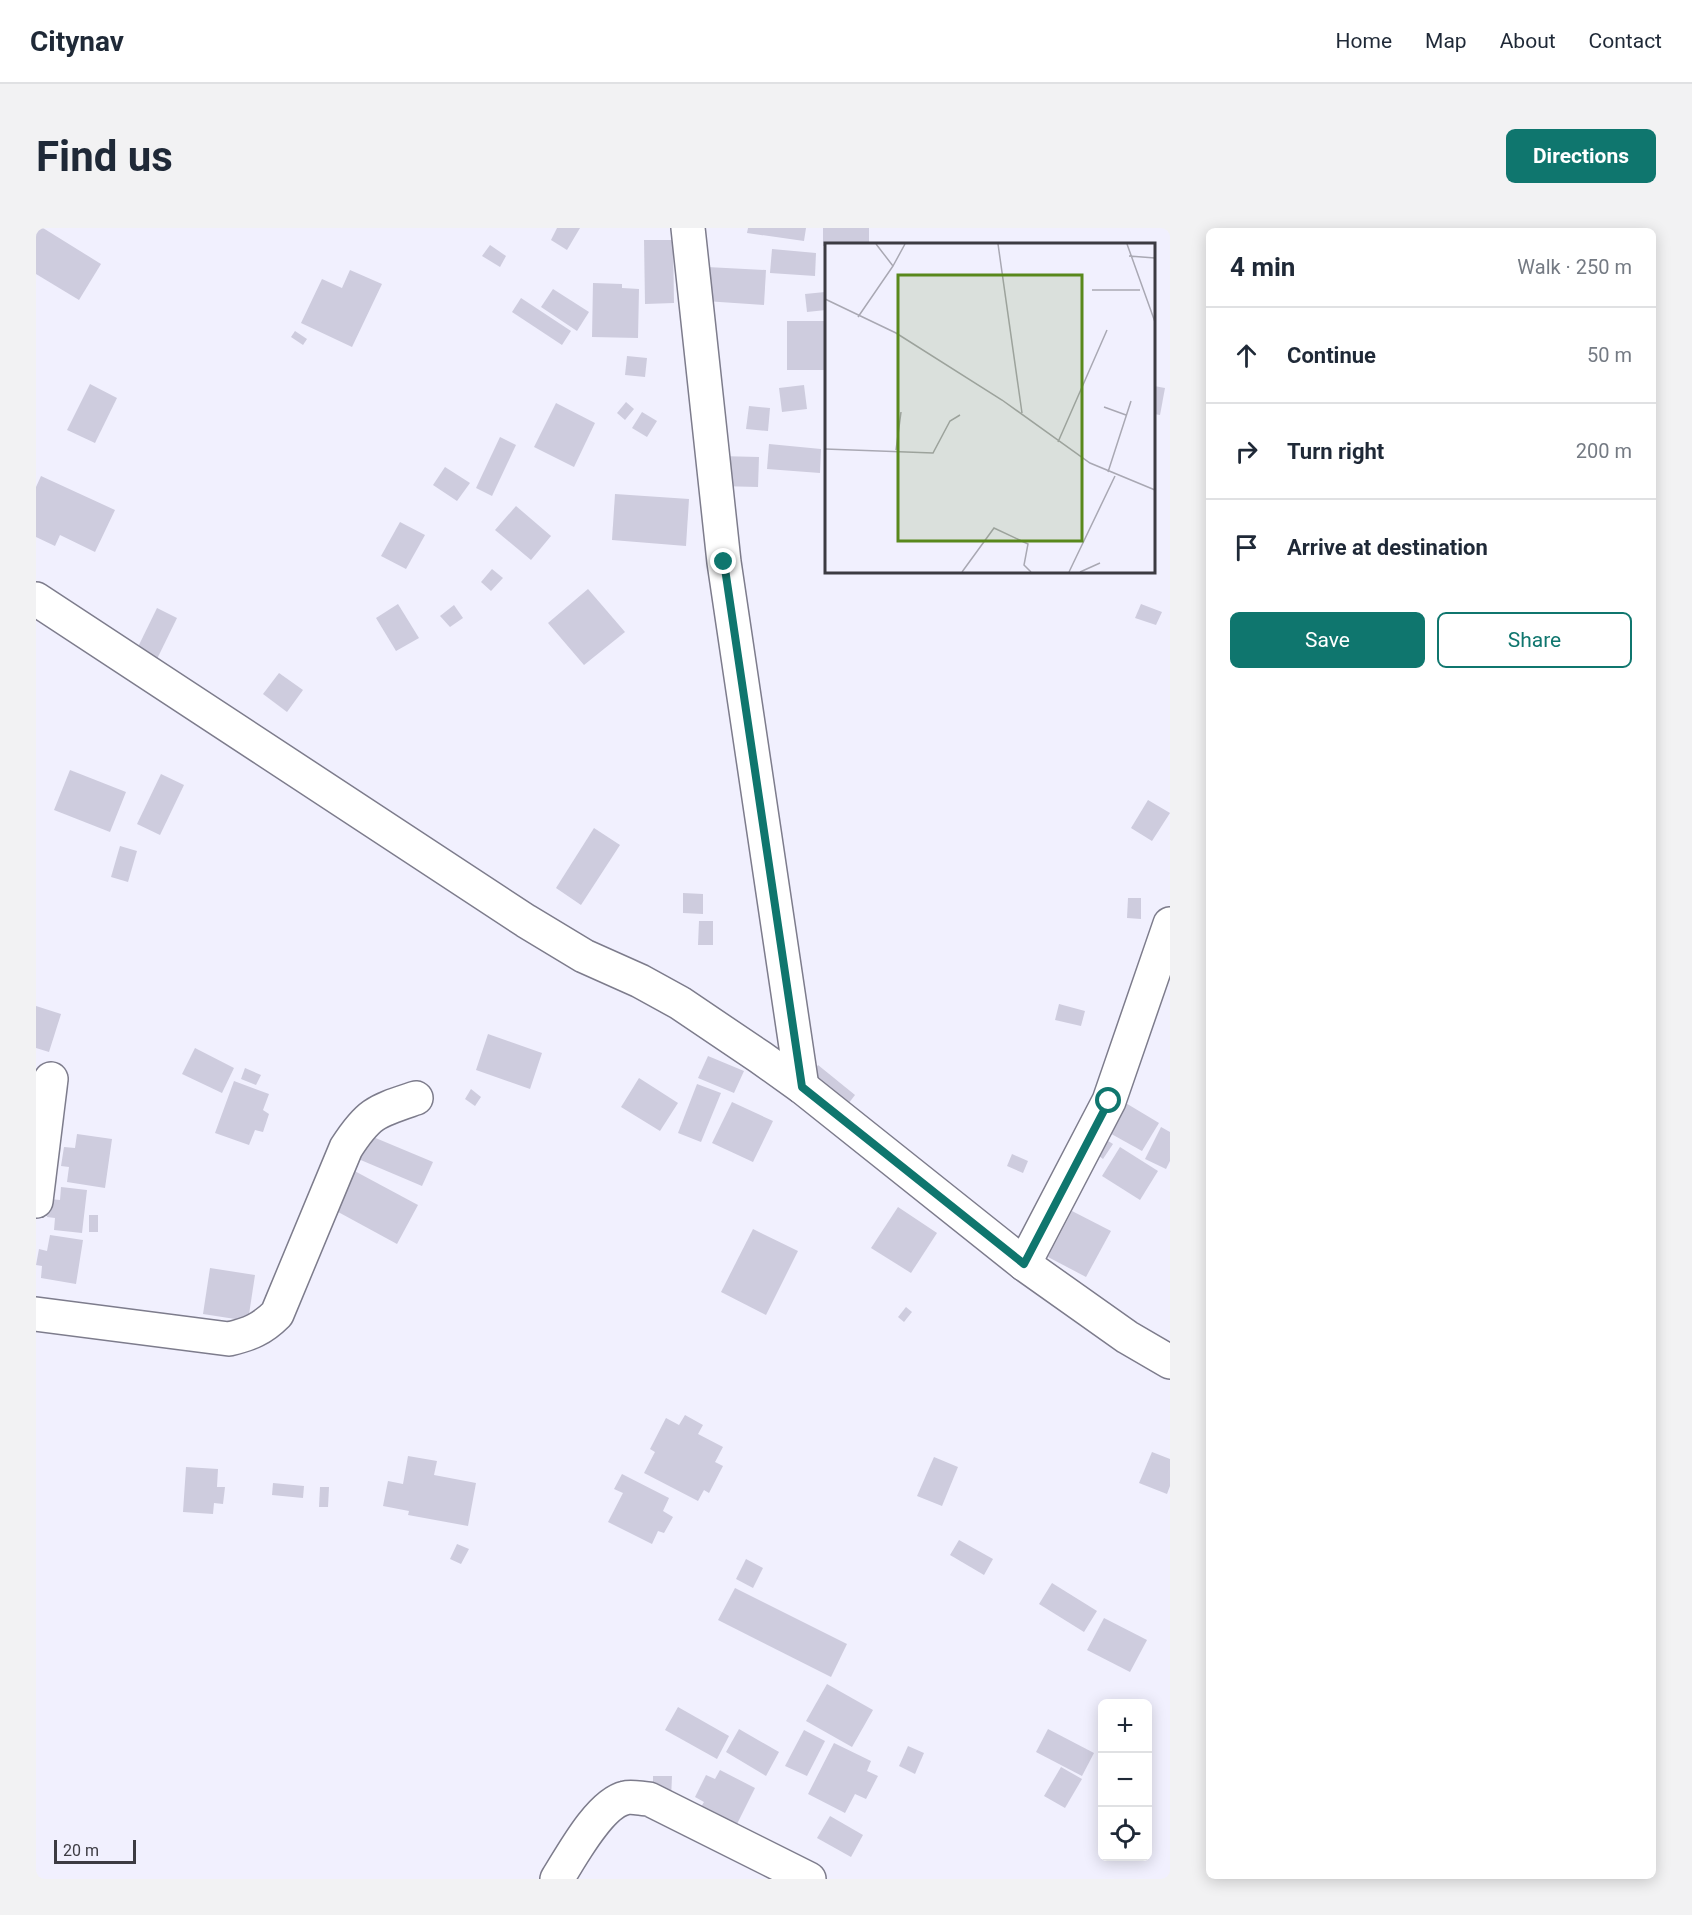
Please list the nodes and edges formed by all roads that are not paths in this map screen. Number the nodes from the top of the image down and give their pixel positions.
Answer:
1 (688, 228) edge
2 (36, 599) edge
3 (1170, 924) edge
4 (51, 1078) dead end
5 (802, 1087) junction
6 (416, 1098) dead end
7 (36, 1201) edge
8 (1024, 1264) junction
9 (36, 1314) edge
10 (1170, 1362) edge
11 (557, 1879) edge
12 (809, 1879) edge

1 - 5 street
2 - 5 street
3 - 8 street
4 - 7 street
5 - 8 street
6 - 9 street
8 - 10 street
11 - 12 street

